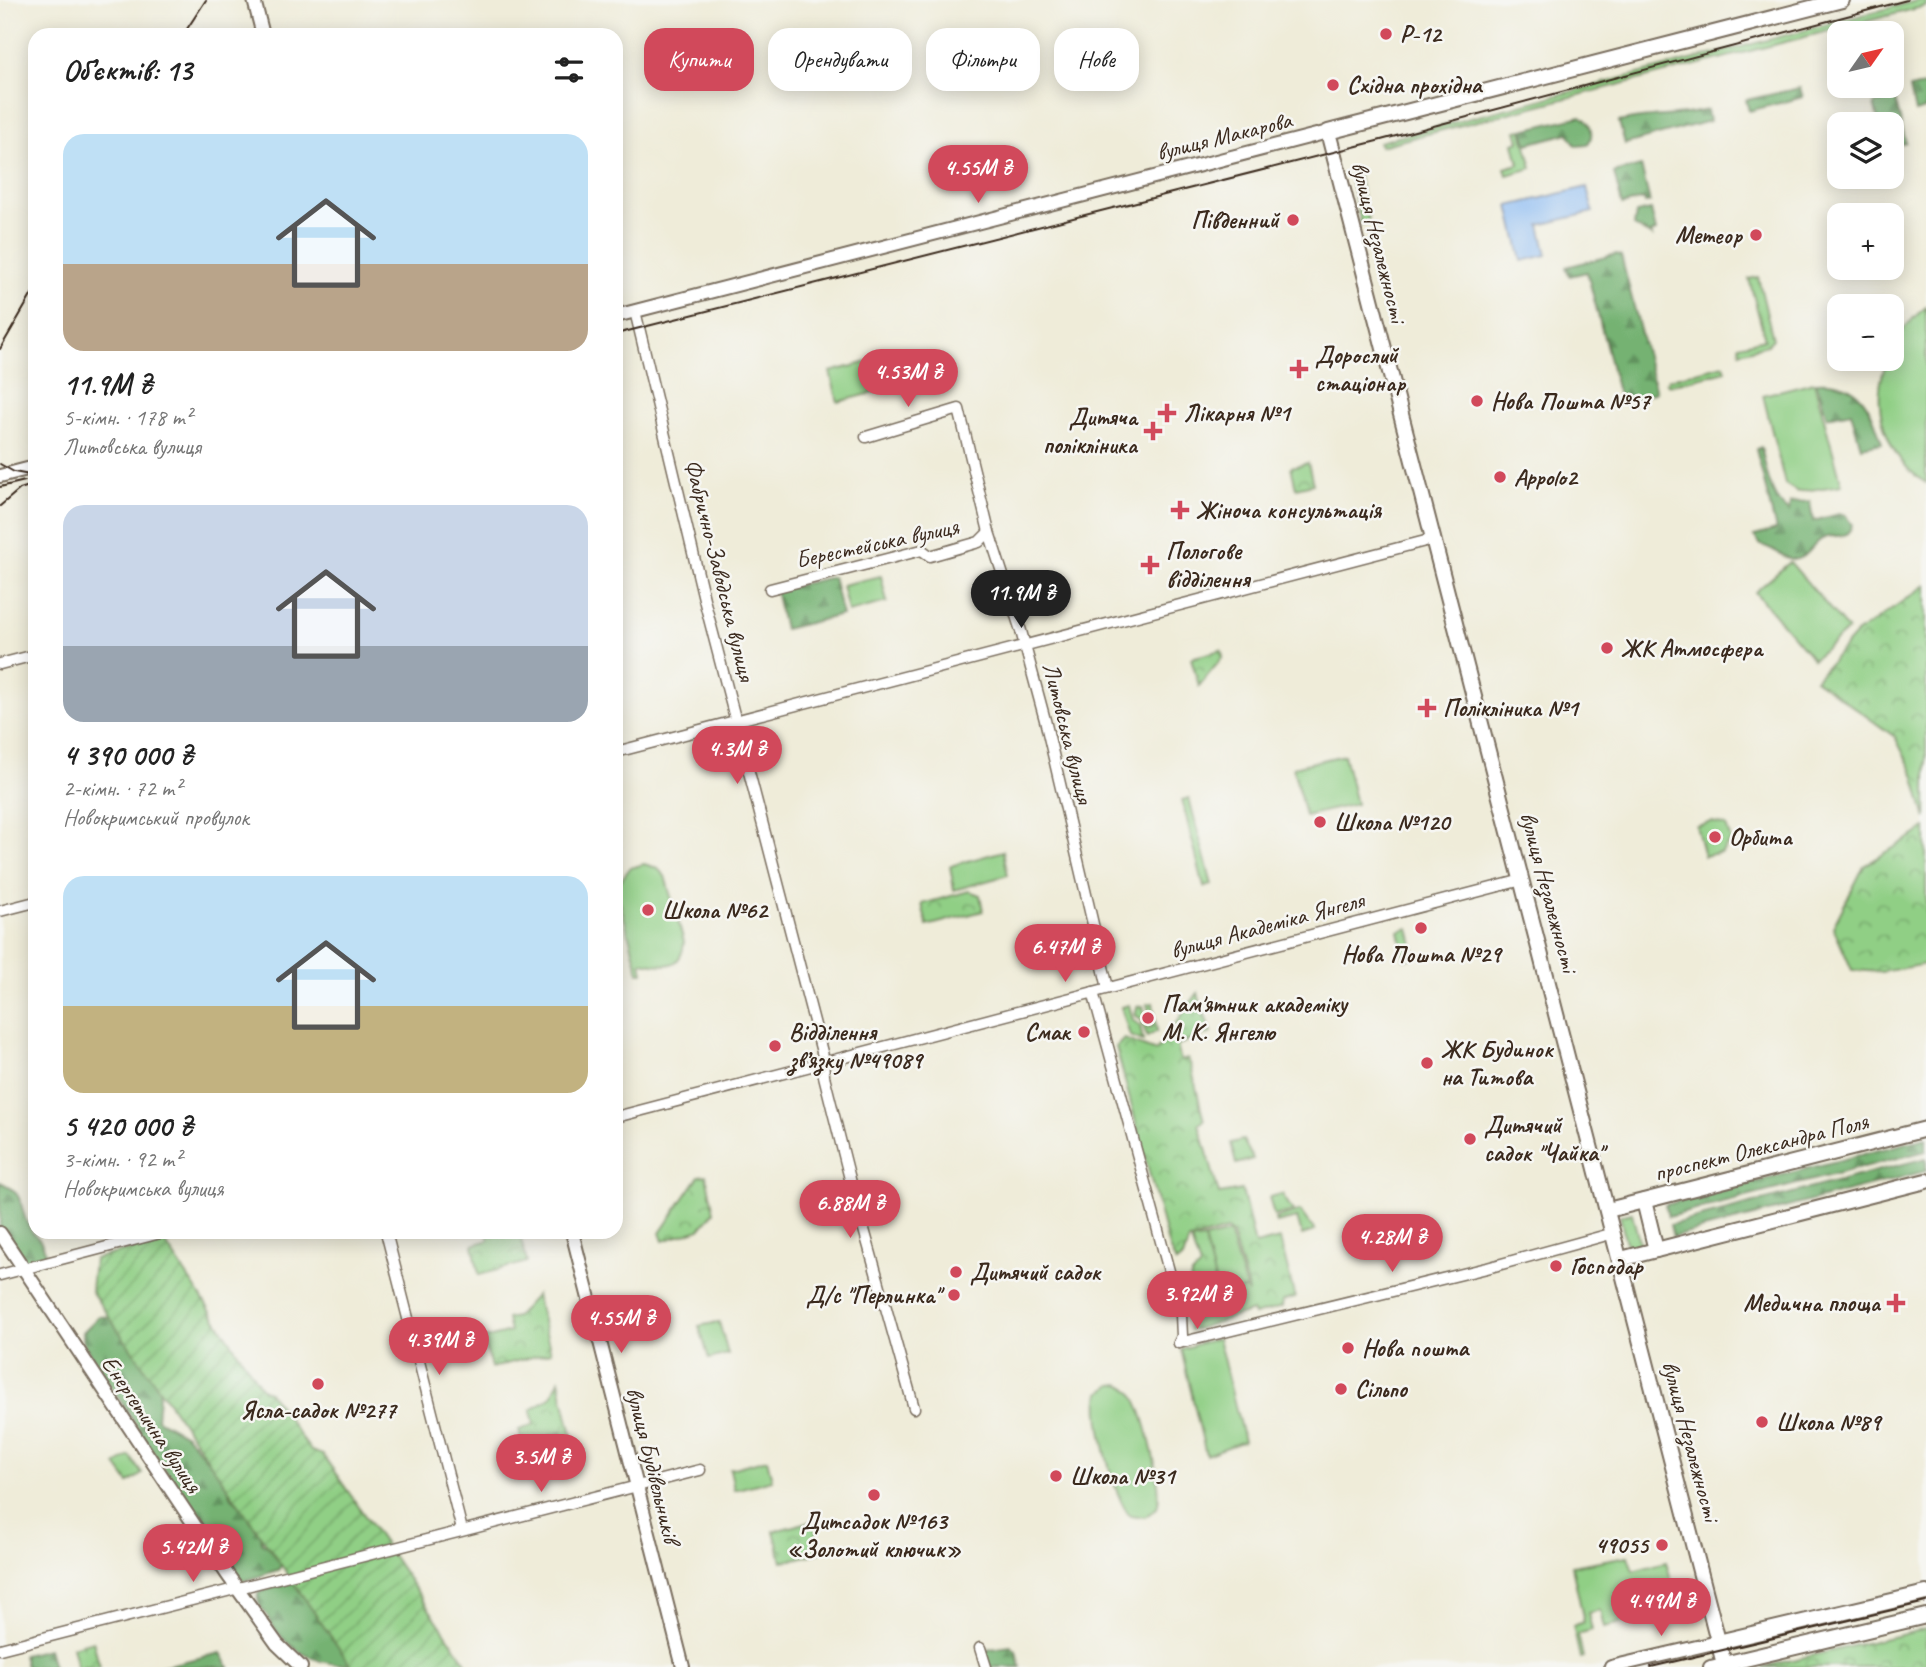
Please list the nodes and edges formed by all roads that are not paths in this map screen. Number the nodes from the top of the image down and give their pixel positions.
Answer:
1 (254, 0) edge
2 (1842, 0) edge
3 (261, 28) edge
4 (1328, 132) junction
5 (635, 311) junction
6 (623, 314) edge
7 (866, 438) dead end
8 (28, 469) edge
9 (0, 476) edge
10 (989, 532) junction
11 (1433, 539) junction
12 (770, 589) dead end
13 (1025, 645) junction
14 (28, 657) edge
15 (0, 664) edge
16 (735, 720) junction
17 (623, 750) edge
18 (1522, 880) junction
19 (28, 904) edge
20 (0, 911) edge
21 (1108, 988) junction
22 (1093, 992) junction
23 (822, 1064) junction
24 (623, 1115) edge
25 (1926, 1129) edge
26 (1926, 1181) edge
27 (1644, 1201) junction
28 (1608, 1210) junction
29 (0, 1233) edge
30 (1614, 1233) junction
31 (137, 1239) edge
32 (388, 1239) edge
33 (574, 1239) edge
34 (1656, 1250) junction
35 (1621, 1259) junction
36 (23, 1269) junction
37 (0, 1275) edge
38 (915, 1408) dead end
39 (700, 1470) dead end
40 (637, 1486) junction
41 (462, 1530) junction
42 (237, 1588) junction
43 (1926, 1593) edge
44 (1926, 1616) edge
45 (1718, 1642) junction
46 (981, 1648) dead end
47 (0, 1649) edge
48 (1719, 1666) edge
49 (301, 1667) edge
50 (683, 1667) edge
51 (985, 1667) edge
52 (1611, 1667) edge

1 - 3 main road
2 - 4 main road, вулиця Макарова
4 - 5 main road, вулиця Макарова
4 - 11 main road, вулиця Незалежності
5 - 6 main road, вулиця Макарова
5 - 16 street, Фабрично-Заводська вулиця
7 - 10 street, Литовська вулиця
8 - 9 main road
10 - 12 street, Берестейська вулиця
10 - 13 street, Литовська вулиця
11 - 13 street
11 - 18 main road, вулиця Незалежності
13 - 16 street
13 - 21 street, Литовська вулиця
14 - 15 street
16 - 17 street
16 - 23 street, Фабрично-Заводська вулиця
18 - 21 street, вулиця Академіка Янгеля
18 - 28 main road, вулиця Незалежності
19 - 20 street
21 - 22 street, вулиця Академіка Янгеля
22 - 23 street, вулиця Академіка Янгеля
22 - 30 street
23 - 24 street, вулиця Академіка Янгеля
23 - 38 street, Фабрично-Заводська вулиця
25 - 27 main road, проспект Олександра Поля
26 - 34 main road
27 - 28 main road, проспект Олександра Поля
27 - 34 main road
28 - 30 main road, вулиця Незалежності
29 - 36 main road, Енергетична вулиця
30 - 35 main road, вулиця Незалежності
31 - 36 street
32 - 41 street
33 - 40 main road, вулиця Будівельників
34 - 35 main road
35 - 45 main road, вулиця Незалежності
36 - 37 street
36 - 42 main road, Енергетична вулиця
39 - 40 street
40 - 41 street
40 - 50 main road, вулиця Будівельників
41 - 42 street
42 - 47 street
42 - 49 main road, Енергетична вулиця
43 - 45 main road
44 - 48 main road
45 - 48 main road, вулиця Незалежності
45 - 52 main road
46 - 51 street

